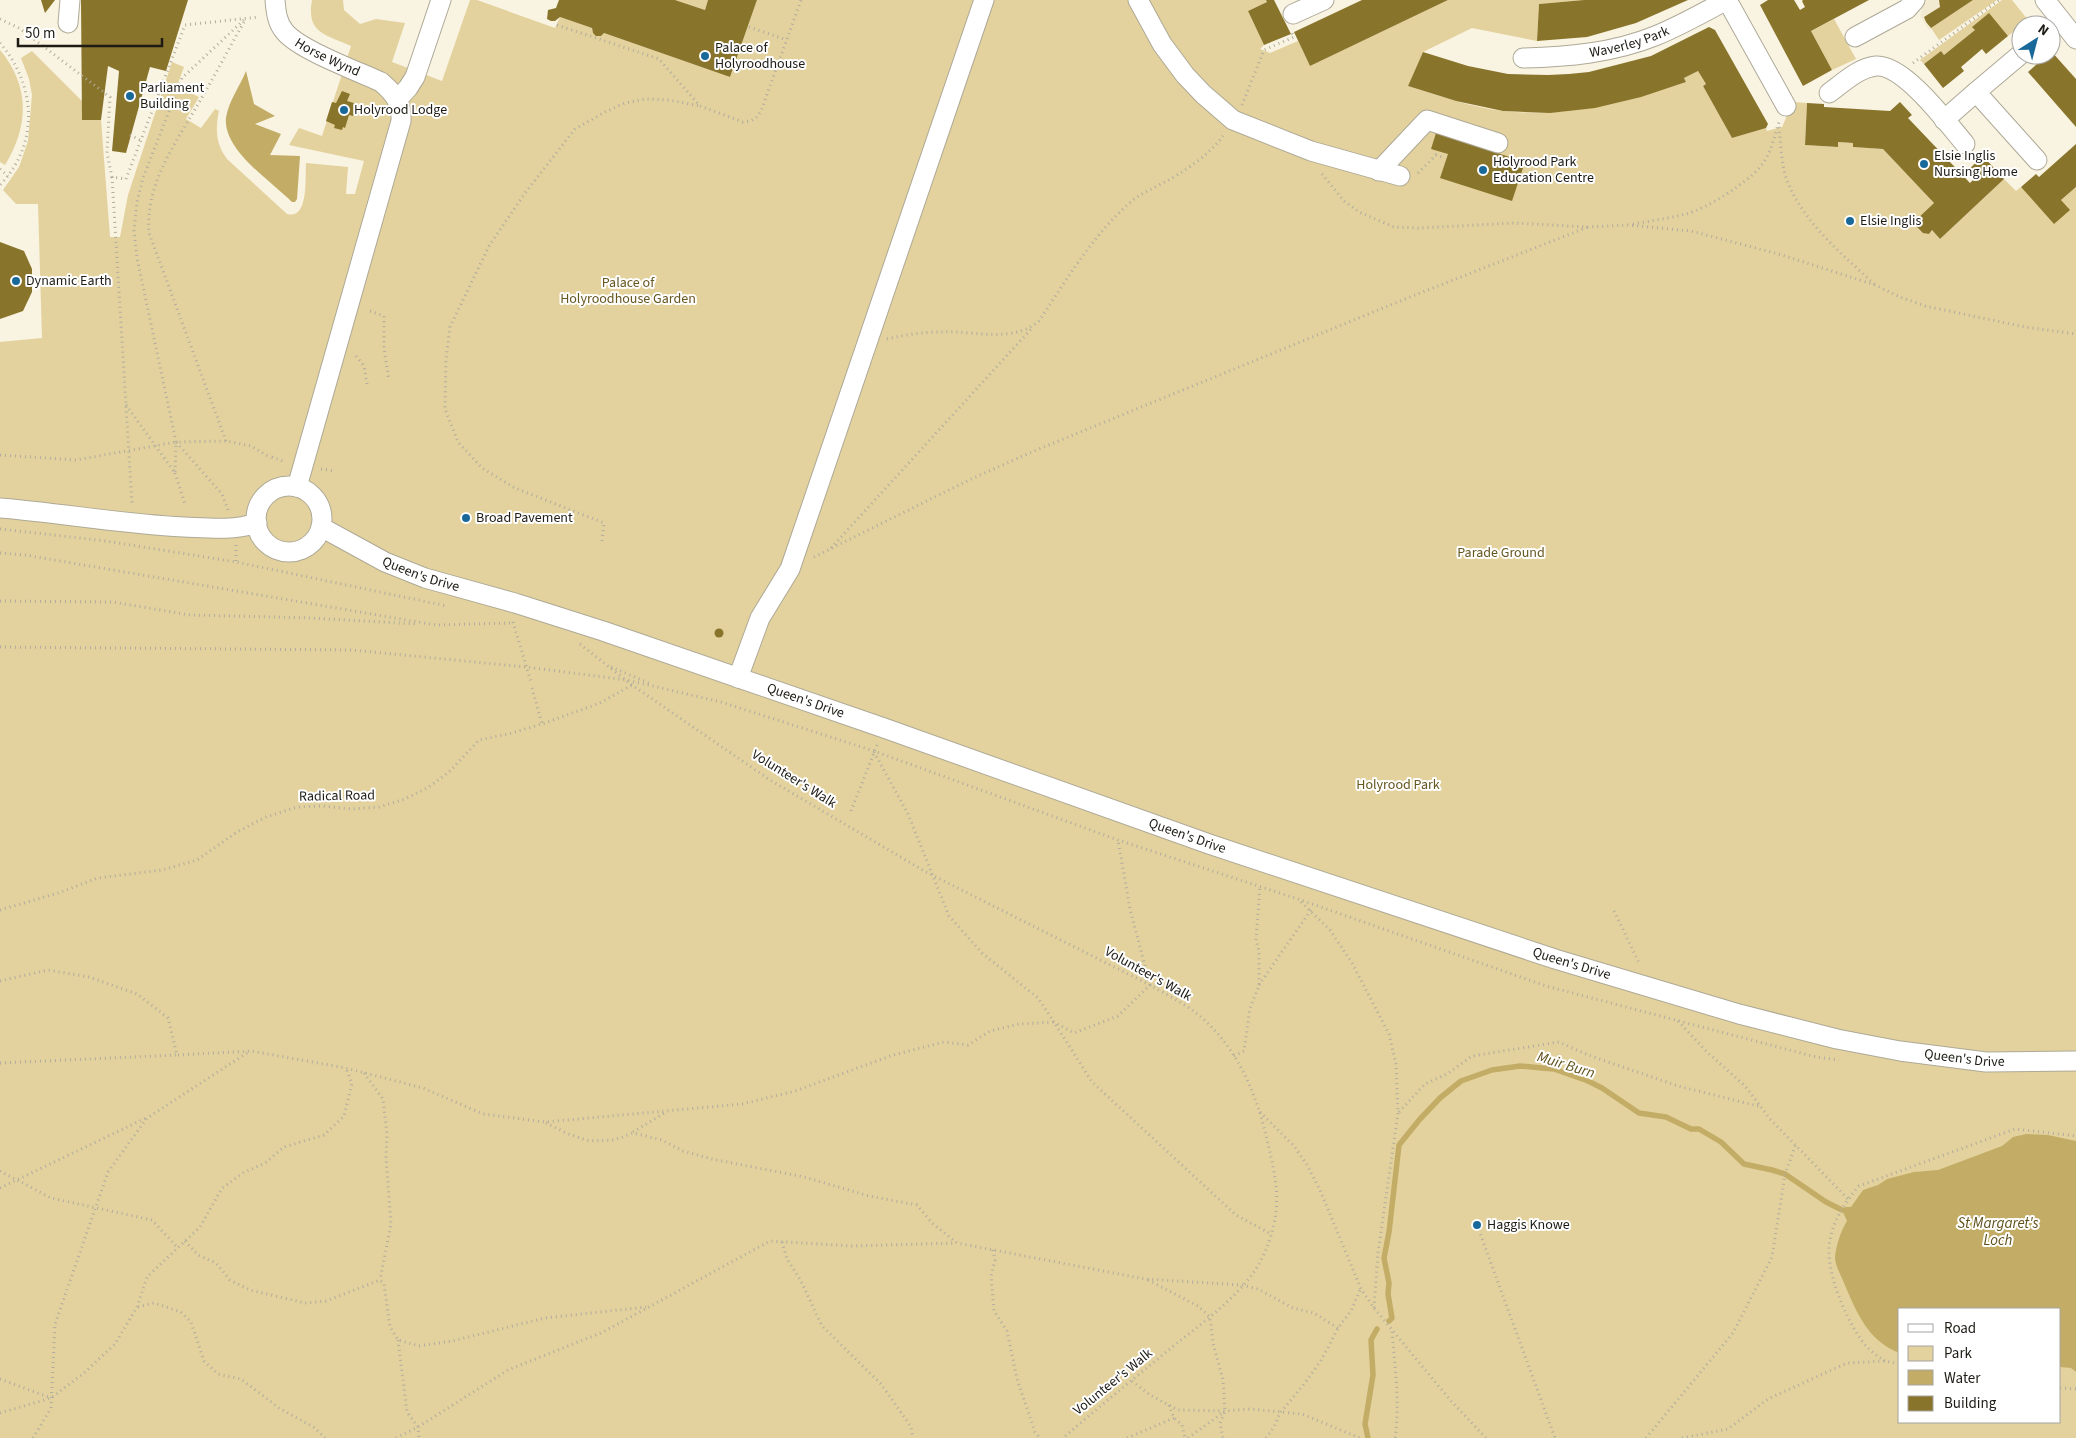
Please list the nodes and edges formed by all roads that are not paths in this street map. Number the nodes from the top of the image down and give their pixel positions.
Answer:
1 (70, 0) edge
2 (441, 0) edge
3 (984, 0) edge
4 (1138, 0) edge
5 (1324, 0) edge
6 (1727, 0) edge
7 (1914, 0) edge
8 (2046, 0) edge
9 (275, 7) edge
10 (1293, 14) road end
11 (2052, 15) edge
12 (68, 23) dead end
13 (2061, 28) edge
14 (1855, 37) dead end
15 (2076, 39) edge
16 (1523, 58) dead end
17 (2011, 62) edge
18 (1976, 92) junction
19 (1829, 93) dead end
20 (398, 100) junction
21 (1786, 106) dead end
22 (1944, 120) junction
23 (1498, 143) dead end
24 (1965, 144) dead end
25 (2036, 160) dead end
26 (1379, 170) junction
27 (1400, 176) road end
28 (297, 487) junction
29 (0, 508) edge
30 (256, 523) junction
31 (321, 527) junction
32 (738, 678) junction
33 (2076, 1061) edge

1 - 12 street
2 - 20 street
3 - 32 street
4 - 26 street
5 - 10 street
6 - 16 street, Waverley Park
6 - 21 street
7 - 14 street
8 - 11 street
9 - 20 street, Horse Wynd
13 - 15 street
17 - 18 street
18 - 22 street
18 - 25 street
19 - 22 street
20 - 28 street
22 - 24 street
23 - 26 street
26 - 27 street
28 - 30 street
28 - 31 street
29 - 30 street
30 - 31 street
31 - 32 street, Queen's Drive
32 - 33 street, Queen's Drive

